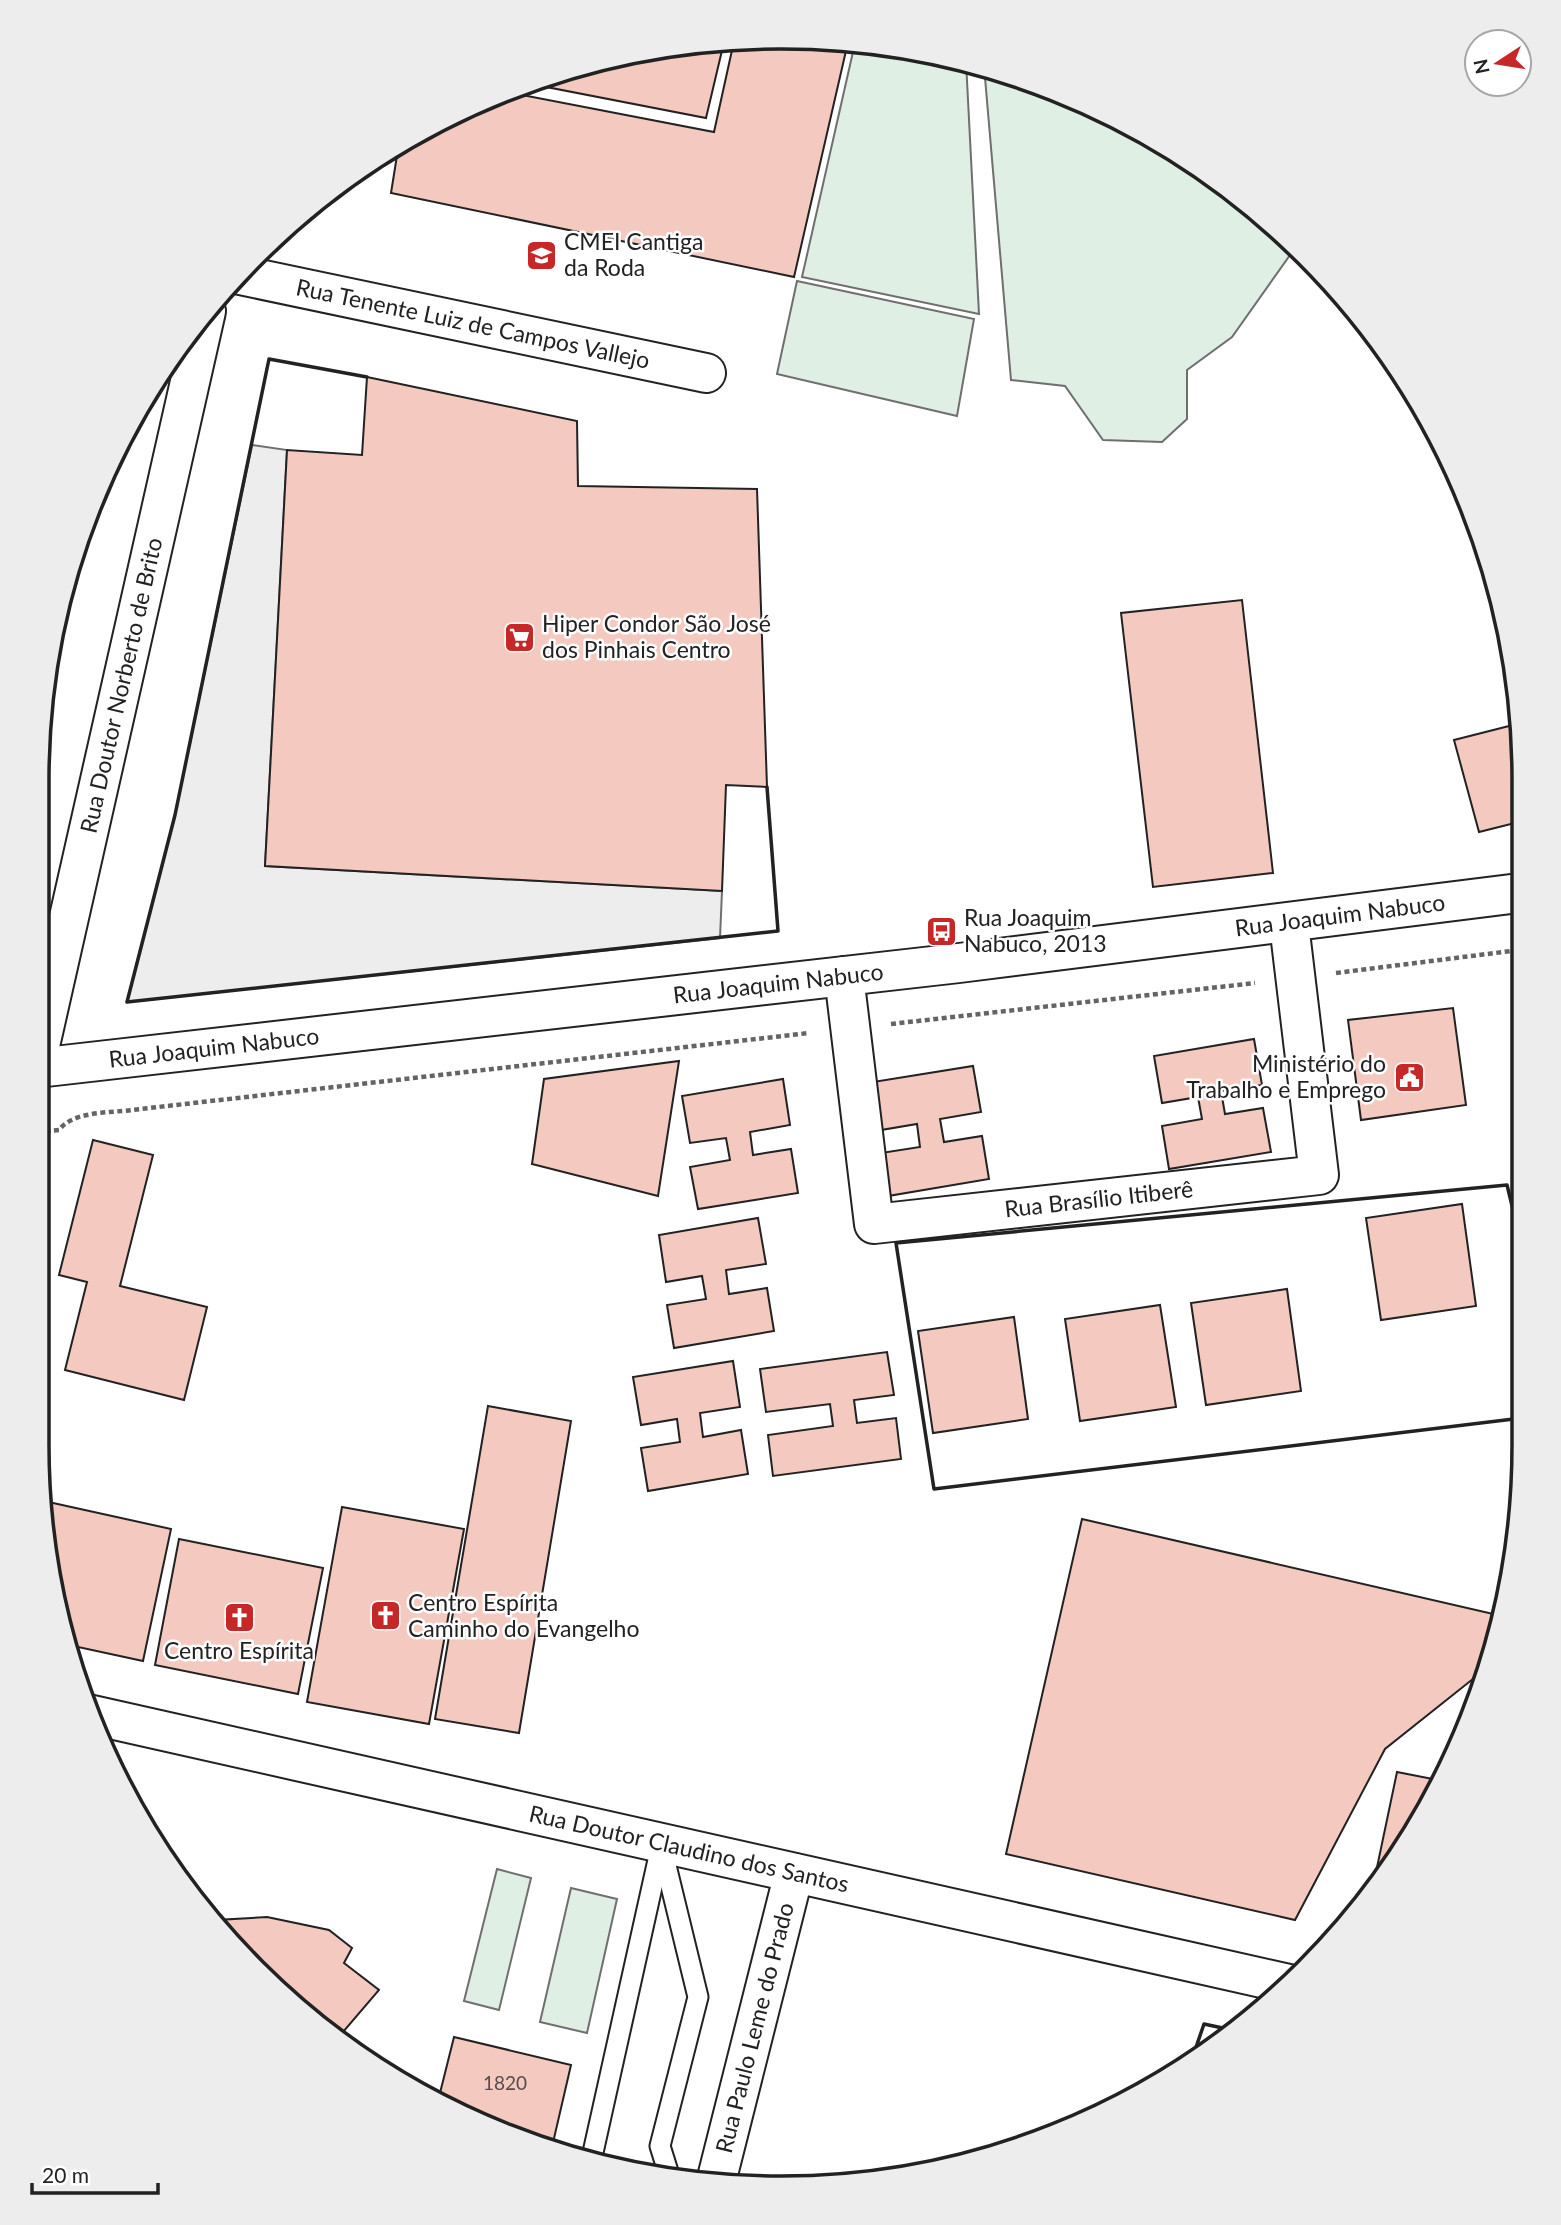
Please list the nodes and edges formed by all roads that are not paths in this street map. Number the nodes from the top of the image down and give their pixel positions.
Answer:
1 (250, 277) edge
2 (201, 334) edge
3 (706, 373) dead end
4 (1512, 894) edge
5 (1289, 924) junction
6 (844, 976) junction
7 (49, 1006) edge
8 (49, 1067) edge
9 (102, 1717) edge
10 (662, 1845) junction
11 (794, 1873) junction
12 (1277, 1981) edge
13 (593, 2152) edge
14 (667, 2167) edge
15 (718, 2173) edge

1 - 3 main road, Rua Tenente Luiz de Campos Vallejo
2 - 7 main road, Rua Doutor Norberto de Brito
4 - 5 main road, Rua Joaquim Nabuco
5 - 6 main road, Rua Joaquim Nabuco
5 - 6 main road, Rua Brasílio Itiberê
6 - 8 main road, Rua Joaquim Nabuco
9 - 10 main road, Rua Doutor Claudino dos Santos
10 - 11 main road, Rua Doutor Claudino dos Santos
10 - 13 lane
10 - 14 lane
11 - 12 main road, Rua Doutor Claudino dos Santos
11 - 15 main road, Rua Paulo Leme do Prado

